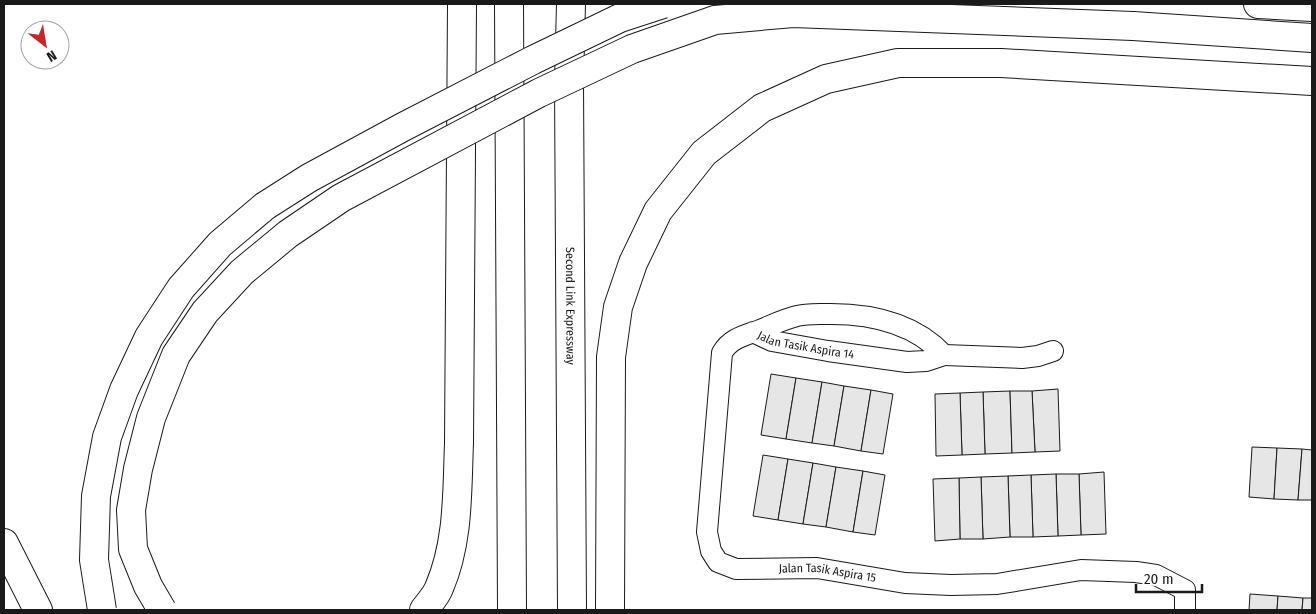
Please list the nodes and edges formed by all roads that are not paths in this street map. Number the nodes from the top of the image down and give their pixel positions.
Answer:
1 (462, 4) edge
2 (509, 4) edge
3 (571, 4) edge
4 (663, 4) edge
5 (1258, 4) edge
6 (1312, 7) edge
7 (1312, 38) edge
8 (1312, 81) edge
9 (753, 332) junction
10 (1052, 351) dead end
11 (944, 354) junction
12 (4, 543) edge
13 (38, 610) edge
14 (102, 610) edge
15 (162, 610) edge
16 (424, 610) edge
17 (512, 610) edge
18 (572, 610) edge
19 (610, 610) edge
20 (1185, 610) edge

1 - 16 main road
2 - 17 main road
3 - 18 main road, Second Link Expressway
4 - 14 main road, bridge
5 - 6 main road
7 - 15 main road, bridge
8 - 19 main road
9 - 11 street, Jalan Tasik Aspira 14
9 - 11 street, Jalan Tasik Aspira 14
9 - 20 street, Jalan Tasik Aspira 15
10 - 11 street, Jalan Tasik Aspira 14
12 - 13 main road

